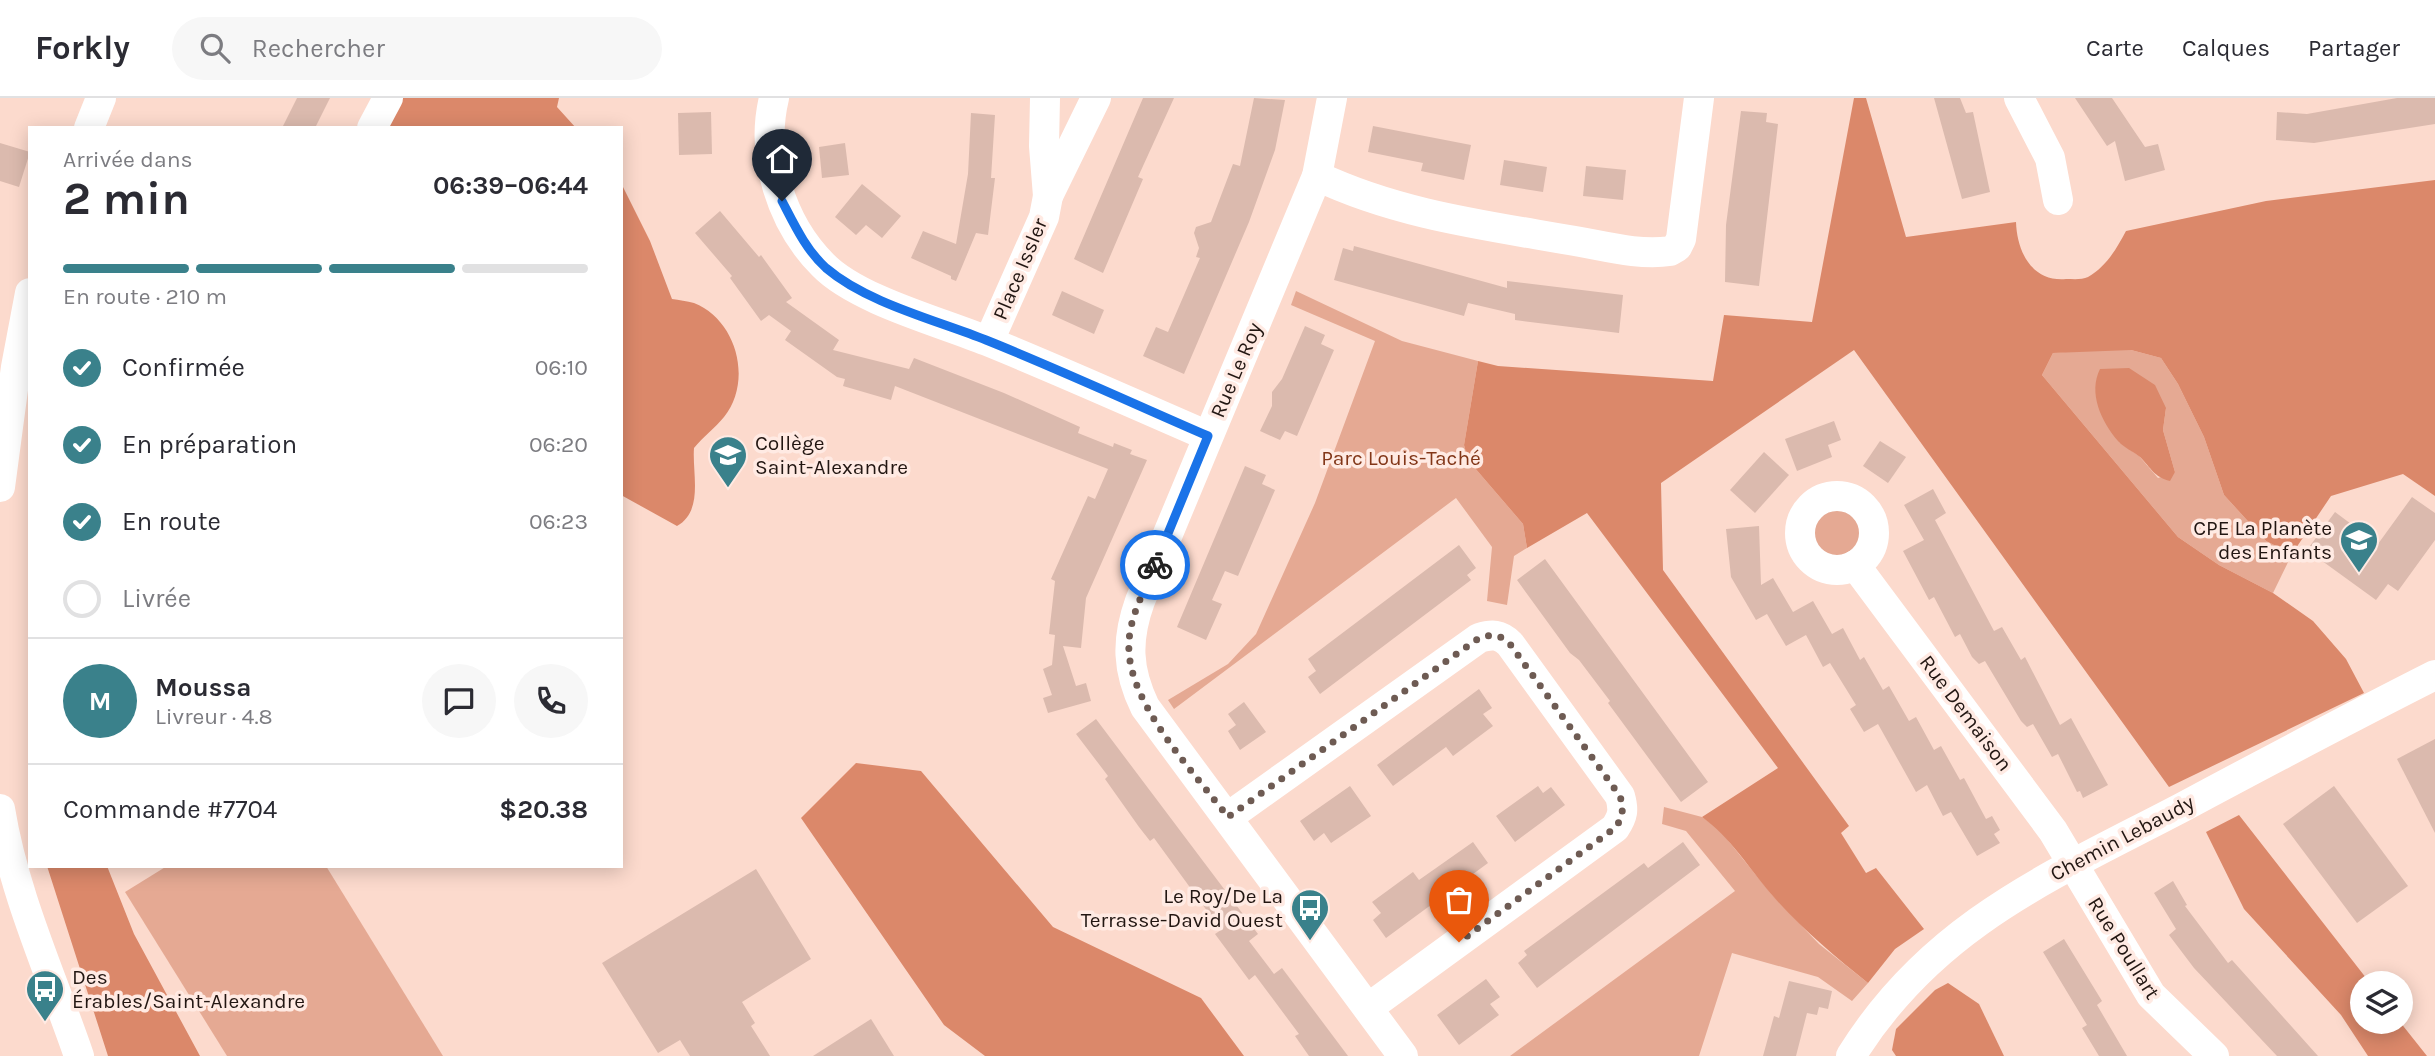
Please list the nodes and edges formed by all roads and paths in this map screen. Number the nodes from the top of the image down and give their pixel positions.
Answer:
1 (101, 98) edge
2 (388, 98) edge
3 (774, 98) edge
4 (1045, 98) edge
5 (1096, 98) edge
6 (1332, 98) edge
7 (1699, 98) edge
8 (2019, 98) edge
9 (90, 126) edge
10 (373, 126) edge
11 (1317, 176) junction
12 (1048, 196) junction
13 (2058, 200) dead end
14 (28, 304) edge
15 (989, 341) junction
16 (1208, 436) junction
17 (0, 487) edge
18 (1855, 565) dead end
19 (2435, 675) edge
20 (0, 809) edge
21 (1228, 817) junction
22 (3, 839) edge
23 (2072, 865) junction
24 (1368, 1009) junction
25 (79, 1056) edge
26 (1403, 1056) edge
27 (1851, 1056) edge
28 (2214, 1056) edge

1 - 9 street
2 - 10 street
3 - 15 street
4 - 12 street, Place Issler
5 - 12 street, Place Issler
6 - 11 street, Rue Le Roy
7 - 11 street
8 - 13 street
11 - 16 street, Rue Le Roy
12 - 15 street, Place Issler
14 - 17 street
15 - 16 street
16 - 21 street, Rue Le Roy
18 - 23 street, Rue Demaison
19 - 23 street, Chemin Lebaudy
20 - 22 street
21 - 24 street, Rue Le Roy
21 - 24 street
22 - 25 street
23 - 27 street, Chemin Lebaudy
23 - 28 street, Rue Poullart
24 - 26 street, Rue Le Roy

